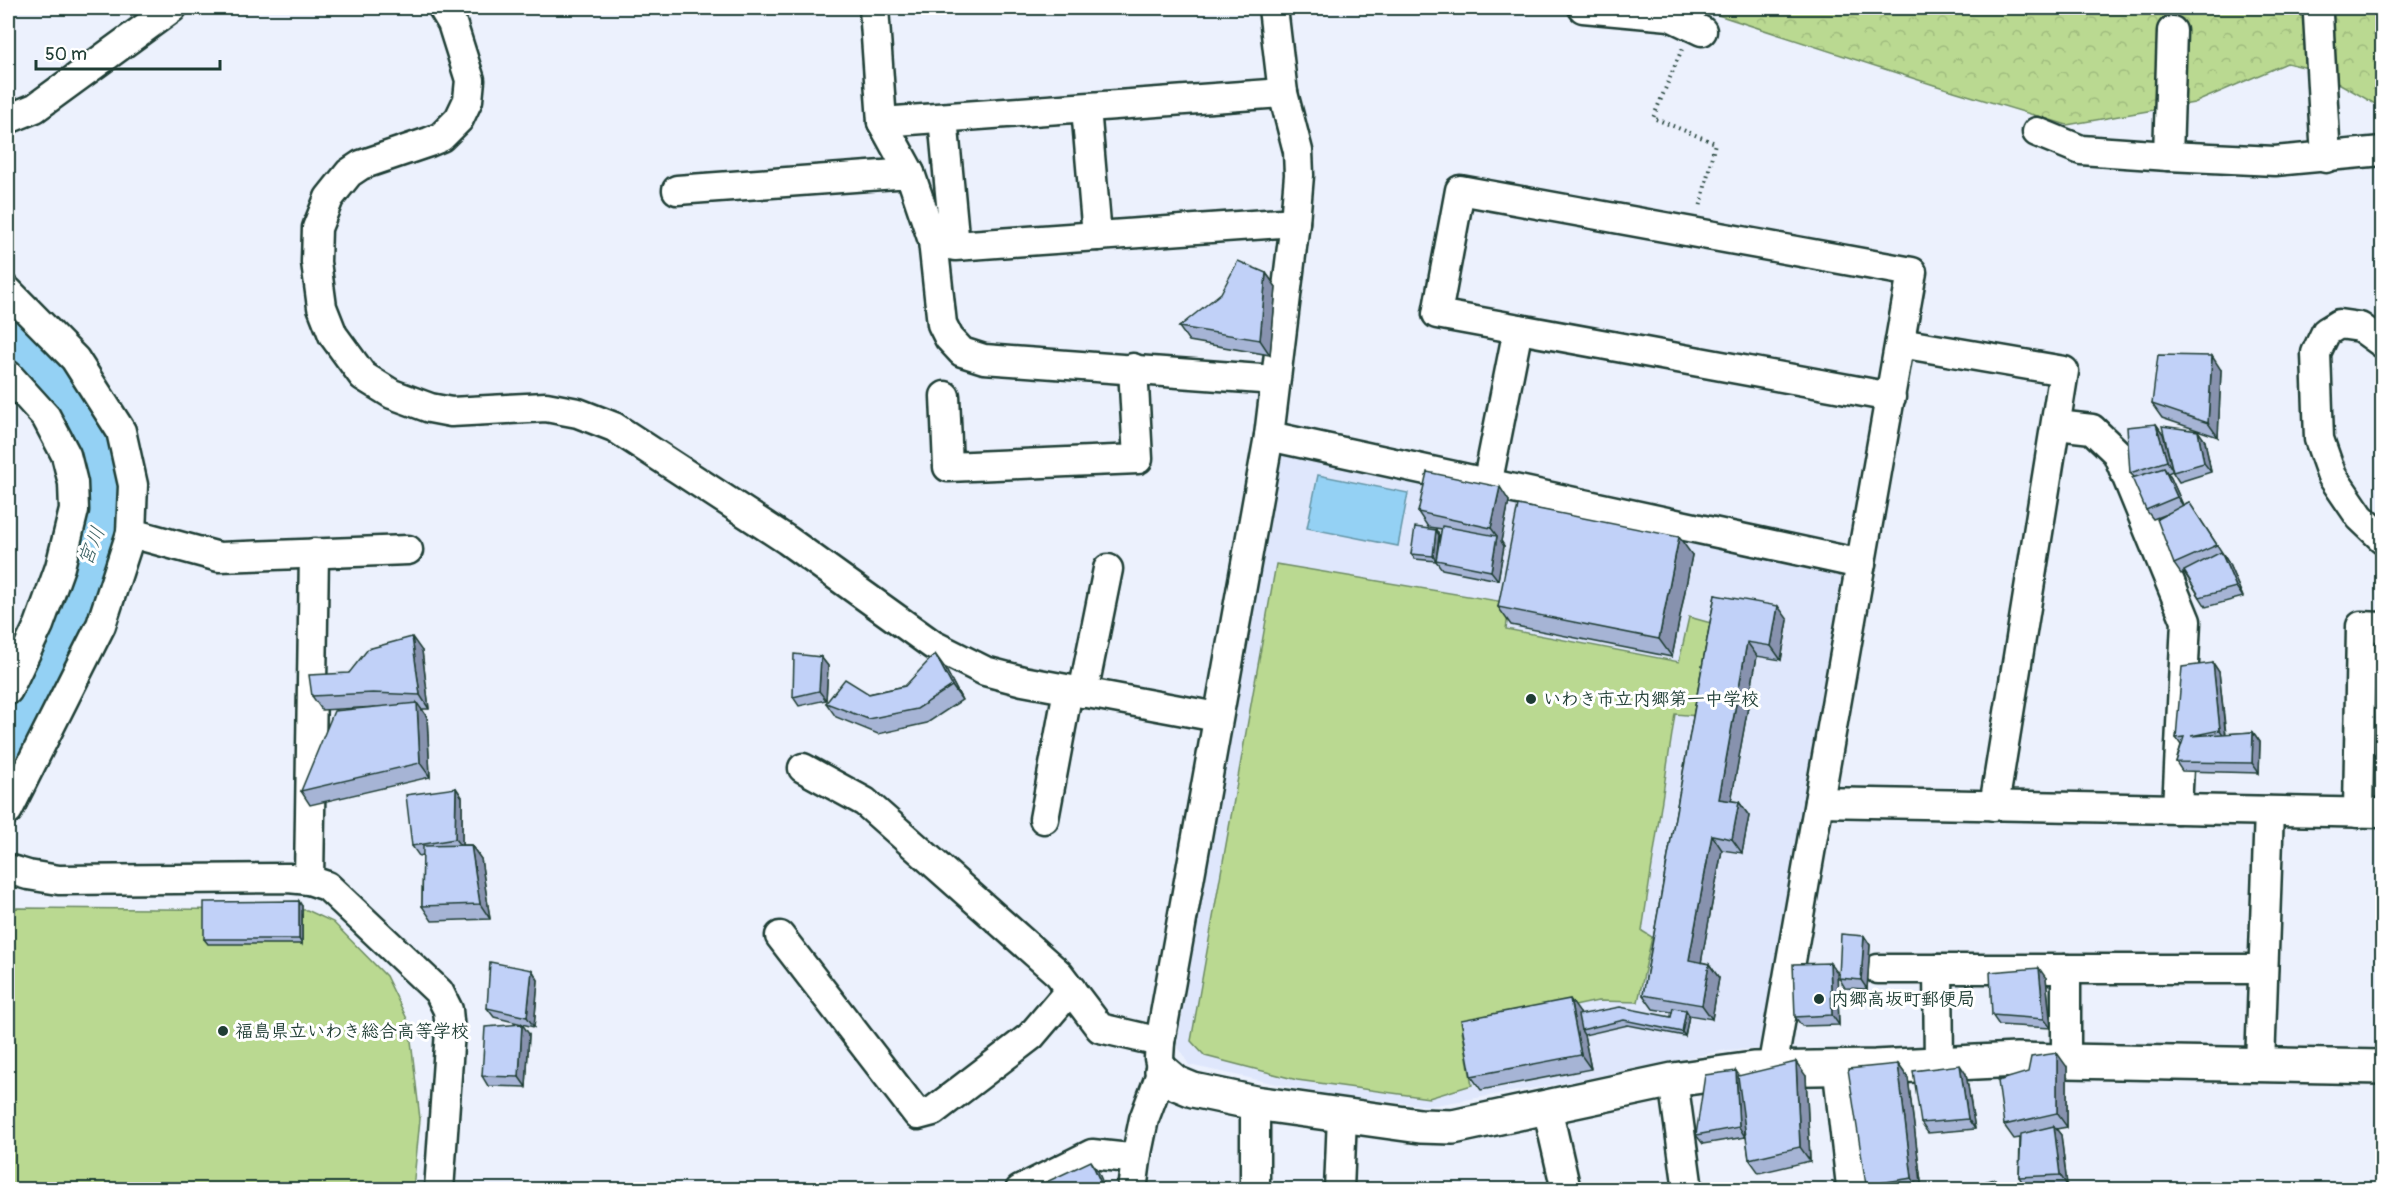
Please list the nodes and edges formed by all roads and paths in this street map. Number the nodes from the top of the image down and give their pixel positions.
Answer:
1 (172, 8) edge
2 (443, 8) edge
3 (874, 8) edge
4 (1273, 8) edge
5 (1583, 8) edge
6 (2318, 15) dead end
7 (1697, 29) joint
8 (2172, 31) dead end
9 (1283, 93) junction
10 (1086, 108) junction
11 (8, 118) edge
12 (944, 118) junction
13 (882, 122) junction
14 (2037, 132) dead end
15 (2382, 151) edge
16 (2168, 156) junction
17 (2326, 158) junction
18 (910, 173) junction
19 (677, 190) dead end
20 (1294, 222) junction
21 (1694, 233) junction
22 (1097, 236) junction
23 (8, 291) edge
24 (1518, 329) junction
25 (1900, 343) junction
26 (2382, 343) edge
27 (1133, 368) junction
28 (8, 376) edge
29 (1275, 380) junction
30 (945, 396) dead end
31 (1891, 397) junction
32 (2057, 425) junction
33 (1269, 436) junction
34 (1487, 485) junction
35 (131, 533) junction
36 (2382, 538) edge
37 (408, 550) dead end
38 (314, 553) junction
39 (1861, 564) junction
40 (1108, 569) dead end
41 (2382, 627) edge
42 (8, 690) edge
43 (1076, 691) junction
44 (1218, 717) junction
45 (803, 768) dead end
46 (1819, 802) junction
47 (1994, 806) junction
48 (2177, 809) junction
49 (8, 810) edge
50 (2270, 811) junction
51 (2370, 813) edge
52 (1044, 819) dead end
53 (8, 869) edge
54 (309, 879) junction
55 (780, 936) dead end
56 (1878, 969) dead end
57 (1938, 969) junction
58 (2066, 969) junction
59 (2263, 969) junction
60 (1071, 989) junction
61 (1161, 1057) junction
62 (2066, 1061) junction
63 (2260, 1064) junction
64 (1939, 1065) junction
65 (2382, 1067) edge
66 (1840, 1068) junction
67 (1772, 1069) junction
68 (1673, 1080) junction
69 (1255, 1103) junction
70 (1547, 1107) junction
71 (1342, 1116) junction
72 (1137, 1153) junction
73 (439, 1190) edge
74 (1020, 1190) edge
75 (1132, 1190) edge
76 (1255, 1190) edge
77 (1340, 1190) edge
78 (1566, 1190) edge
79 (1688, 1190) edge
80 (1854, 1190) edge

1 - 11 street
2 - 43 street
3 - 13 street
4 - 9 street
5 - 7 street
6 - 17 street
7 - 21 path
8 - 16 street
9 - 10 street
9 - 20 street
10 - 12 street
10 - 22 street
12 - 13 street
12 - 22 street
13 - 18 street
14 - 16 street
15 - 17 street
16 - 17 street
18 - 19 street
18 - 27 street
20 - 22 street
20 - 29 street
21 - 24 street
21 - 25 street
23 - 35 street
24 - 31 street
24 - 34 street
25 - 31 street
25 - 32 street
26 - 36 street
27 - 29 street
27 - 30 street
28 - 42 street
29 - 33 street
31 - 39 street
32 - 47 street
32 - 48 street
33 - 34 street
33 - 44 street
34 - 39 street
35 - 38 street
35 - 49 street
37 - 38 street
38 - 54 street
39 - 46 street
40 - 43 street
41 - 51 street
43 - 44 street
43 - 52 street
44 - 61 street
45 - 60 street
46 - 47 street
46 - 67 street
47 - 48 street
48 - 50 street
50 - 51 street
50 - 59 street
53 - 54 street
54 - 73 street
55 - 60 street
56 - 57 street
57 - 58 street
57 - 64 street
58 - 59 street
58 - 62 street
59 - 63 street
60 - 61 street
61 - 69 street
61 - 72 street
62 - 63 street
62 - 64 street
63 - 65 street
64 - 66 street
66 - 67 street
66 - 80 street
67 - 68 street
68 - 70 street
68 - 79 street
69 - 71 street
69 - 76 street
70 - 71 street
70 - 78 street
71 - 77 street
72 - 74 street
72 - 75 street

